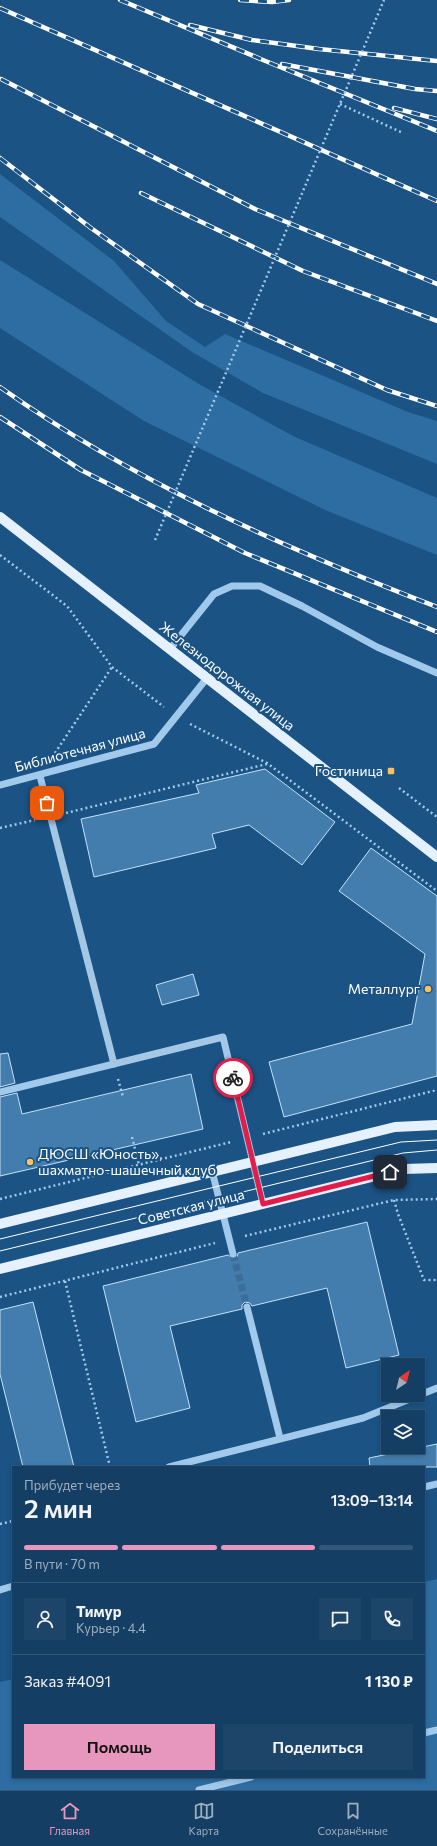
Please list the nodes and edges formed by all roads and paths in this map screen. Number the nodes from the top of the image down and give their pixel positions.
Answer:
1 (384, 0) edge
2 (340, 104) junction
3 (403, 133) dead end
4 (0, 517) edge
5 (155, 540) dead end
6 (0, 555) edge
7 (170, 649) junction
8 (112, 667) junction
9 (437, 673) edge
10 (207, 678) junction
11 (176, 717) junction
12 (267, 763) junction
13 (40, 776) junction
14 (0, 778) edge
15 (3, 784) edge
16 (399, 788) dead end
17 (51, 816) junction
18 (437, 817) edge
19 (0, 828) edge
20 (437, 857) edge
21 (437, 891) edge
22 (114, 1064) junction
23 (437, 1090) edge
24 (0, 1092) edge
25 (437, 1125) edge
26 (132, 1137) dead end
27 (248, 1138) junction
28 (253, 1161) junction
29 (139, 1165) junction
30 (437, 1168) edge
31 (212, 1171) junction
32 (0, 1199) edge
33 (394, 1200) dead end
34 (263, 1204) junction
35 (223, 1214) junction
36 (0, 1224) edge
37 (233, 1254) tunnel mouth
38 (0, 1269) edge
39 (437, 1280) edge
40 (64, 1281) dead end
41 (247, 1308) tunnel mouth
42 (437, 1388) edge
43 (280, 1438) junction
44 (110, 1466) edge
45 (174, 1466) edge
46 (437, 1484) edge
47 (425, 1487) edge
48 (12, 1521) edge
49 (0, 1524) edge
50 (12, 1586) edge
51 (0, 1590) edge
52 (437, 1730) edge
53 (425, 1733) edge
54 (247, 1778) edge
55 (199, 1790) edge

1 - 2 path, bridge
2 - 3 path
2 - 5 path, bridge
4 - 7 main road, Железнодорожная улица
6 - 8 path
7 - 9 street
7 - 10 main road, Железнодорожная улица
8 - 11 path
8 - 13 path
10 - 11 street, Библиотечная улица
10 - 20 main road, Железнодорожная улица
11 - 12 path
11 - 13 street, Библиотечная улица
12 - 17 path
12 - 21 path
13 - 15 street, Библиотечная улица
13 - 17 street
14 - 15 street
16 - 18 path
17 - 19 path
17 - 22 street
22 - 24 street
22 - 27 street
23 - 27 path
25 - 28 main road
26 - 29 path
27 - 28 street
27 - 29 path
28 - 31 main road
28 - 34 street
29 - 32 path
30 - 34 main road, Советская улица
31 - 35 street
31 - 36 main road
33 - 39 path
34 - 35 main road, Советская улица
35 - 37 street
35 - 38 main road, Советская улица
40 - 44 path
41 - 43 street
42 - 43 street
43 - 45 street
46 - 47 street
48 - 49 path
50 - 51 street
52 - 53 street
54 - 55 street

